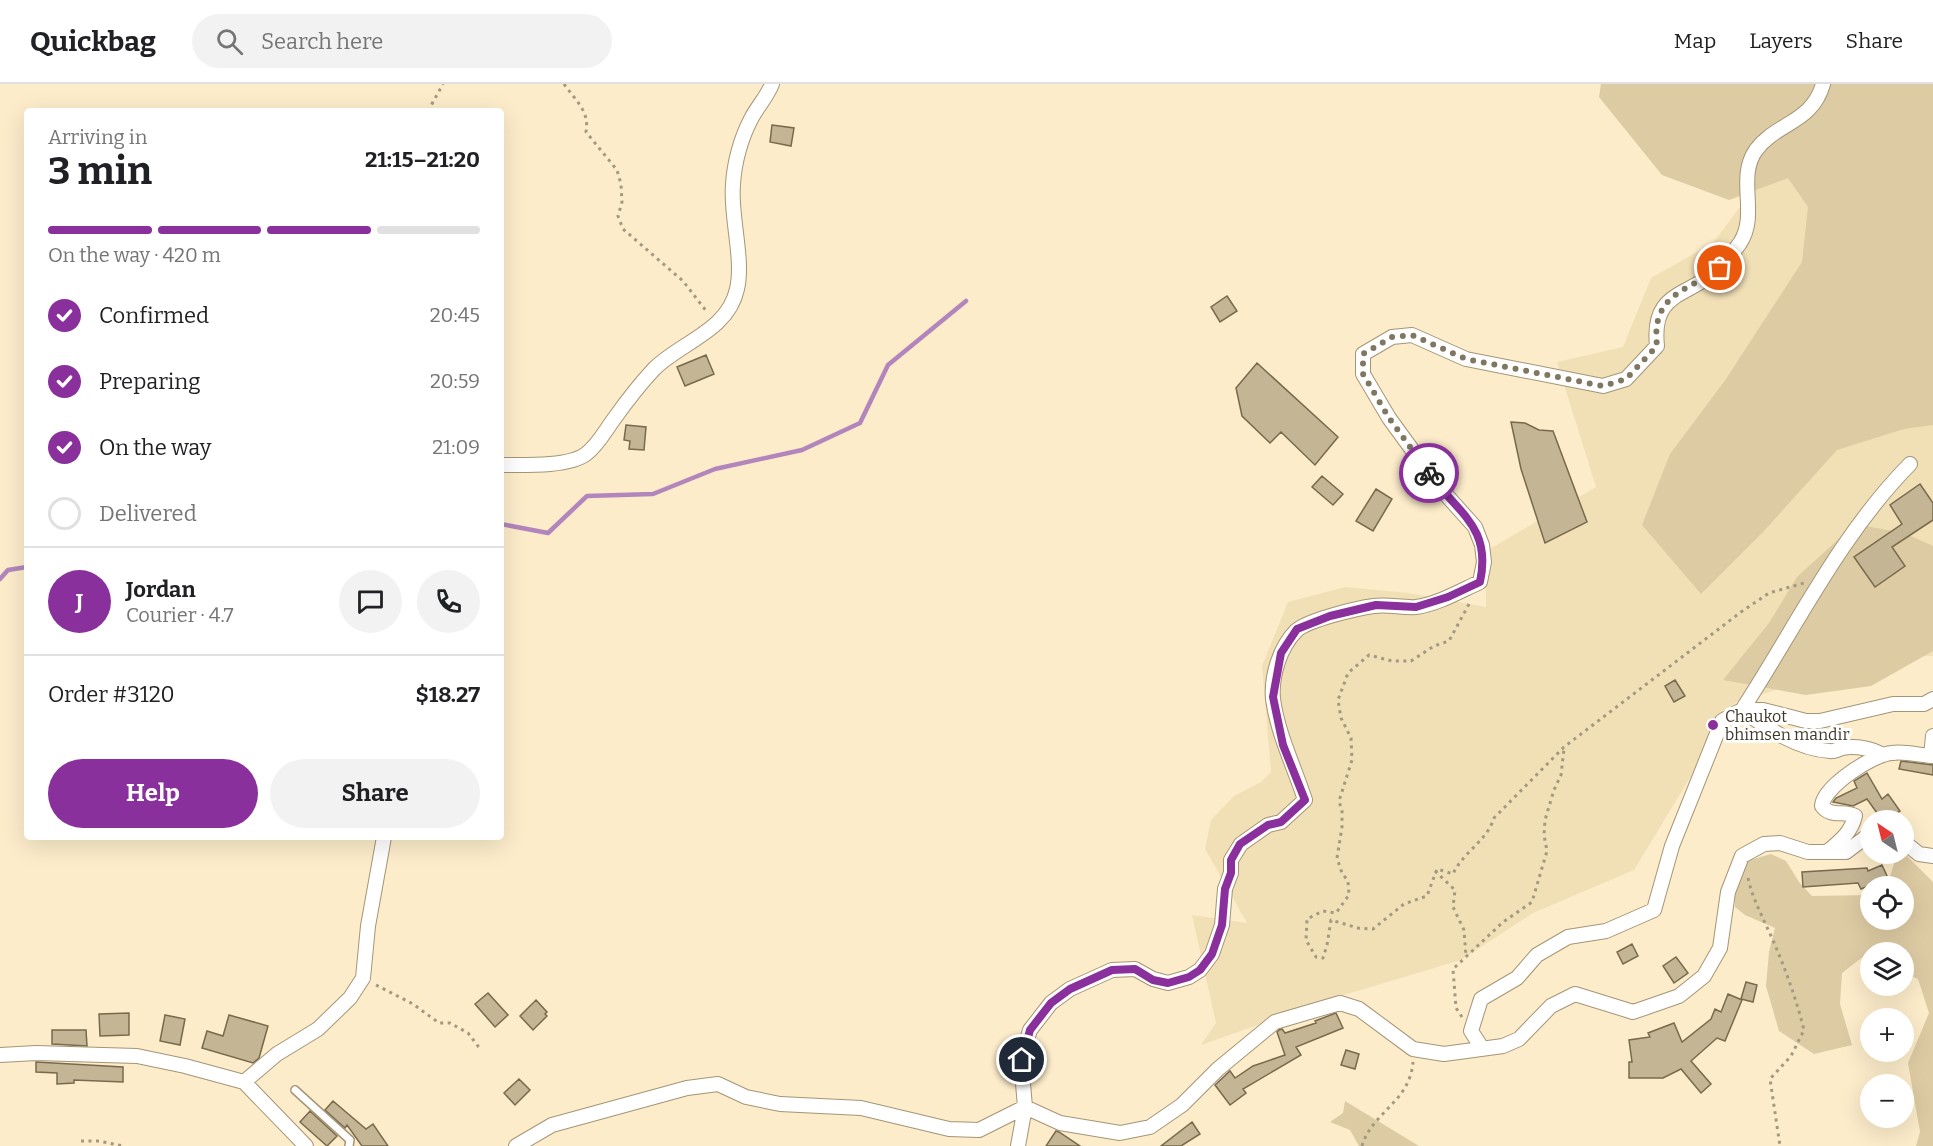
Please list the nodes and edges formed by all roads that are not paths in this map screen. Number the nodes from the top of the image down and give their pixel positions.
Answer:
1 (772, 84) edge
2 (1823, 84) edge
3 (1910, 464) dead end
4 (504, 465) edge
5 (1933, 699) edge
6 (1742, 710) junction
7 (1933, 736) edge
8 (1883, 755) junction
9 (383, 840) edge
10 (1860, 842) edge
11 (1914, 850) edge
12 (1827, 852) junction
13 (1933, 856) edge
14 (1482, 1048) junction
15 (0, 1055) edge
16 (244, 1082) junction
17 (295, 1090) dead end
18 (1025, 1107) junction
19 (306, 1146) edge
20 (349, 1146) edge
21 (516, 1146) edge
22 (1018, 1146) edge

1 - 4 street
2 - 18 street
3 - 6 street
5 - 6 street
6 - 8 street
6 - 14 street
7 - 8 street
8 - 12 street
9 - 16 street
10 - 12 street
11 - 13 street
12 - 14 street
14 - 18 street
15 - 16 street
16 - 19 street
17 - 20 lane
18 - 21 street
18 - 22 street

